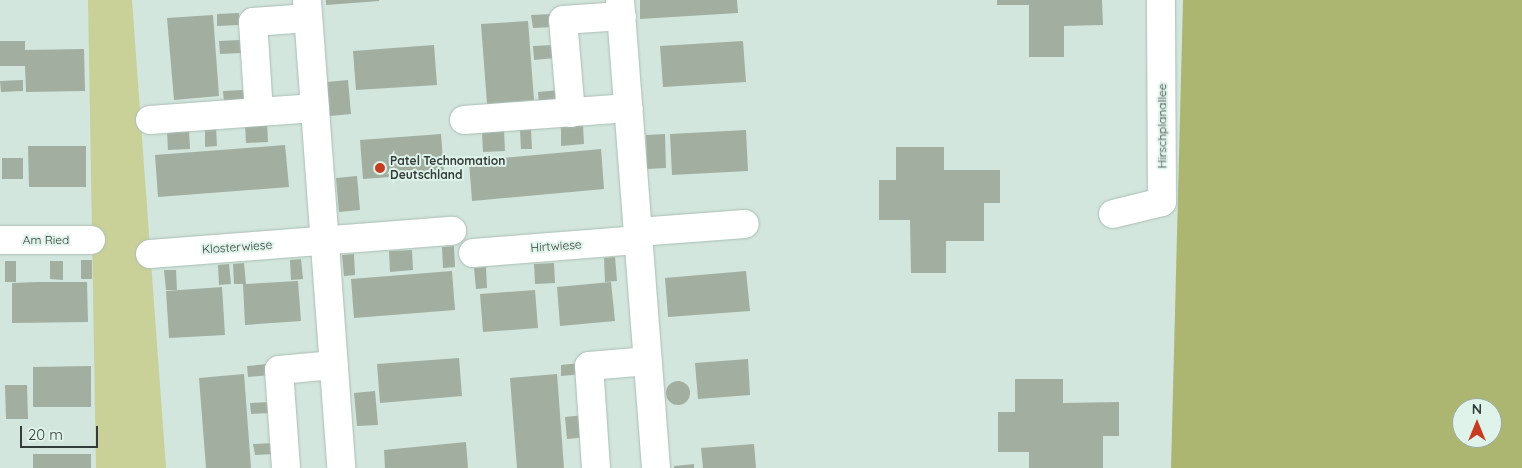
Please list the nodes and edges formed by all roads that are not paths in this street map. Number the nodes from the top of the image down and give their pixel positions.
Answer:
1 (1161, 0) edge
2 (621, 8) edge
3 (308, 9) edge
4 (315, 108) junction
5 (629, 108) junction
6 (259, 112) junction
7 (570, 113) junction
8 (150, 120) dead end
9 (464, 120) dead end
10 (1113, 214) dead end
11 (745, 224) dead end
12 (452, 232) dead end
13 (638, 236) junction
14 (0, 240) edge
15 (91, 240) dead end
16 (325, 241) junction
17 (473, 253) dead end
18 (150, 254) dead end
19 (648, 361) junction
20 (334, 365) junction
21 (286, 468) edge
22 (341, 468) edge
23 (596, 468) edge
24 (656, 468) edge

1 - 10 street, Hirschplanallee
2 - 5 street
2 - 7 street
3 - 4 street
3 - 6 street
4 - 6 street
4 - 16 street
5 - 7 street
5 - 13 street
6 - 8 street
7 - 9 street
11 - 13 street, Hirtwiese
12 - 16 street, Klosterwiese
13 - 17 street, Hirtwiese
13 - 19 street
14 - 15 street, Am Ried
16 - 18 street, Klosterwiese
16 - 20 street
19 - 23 street
19 - 24 street
20 - 21 street
20 - 22 street

